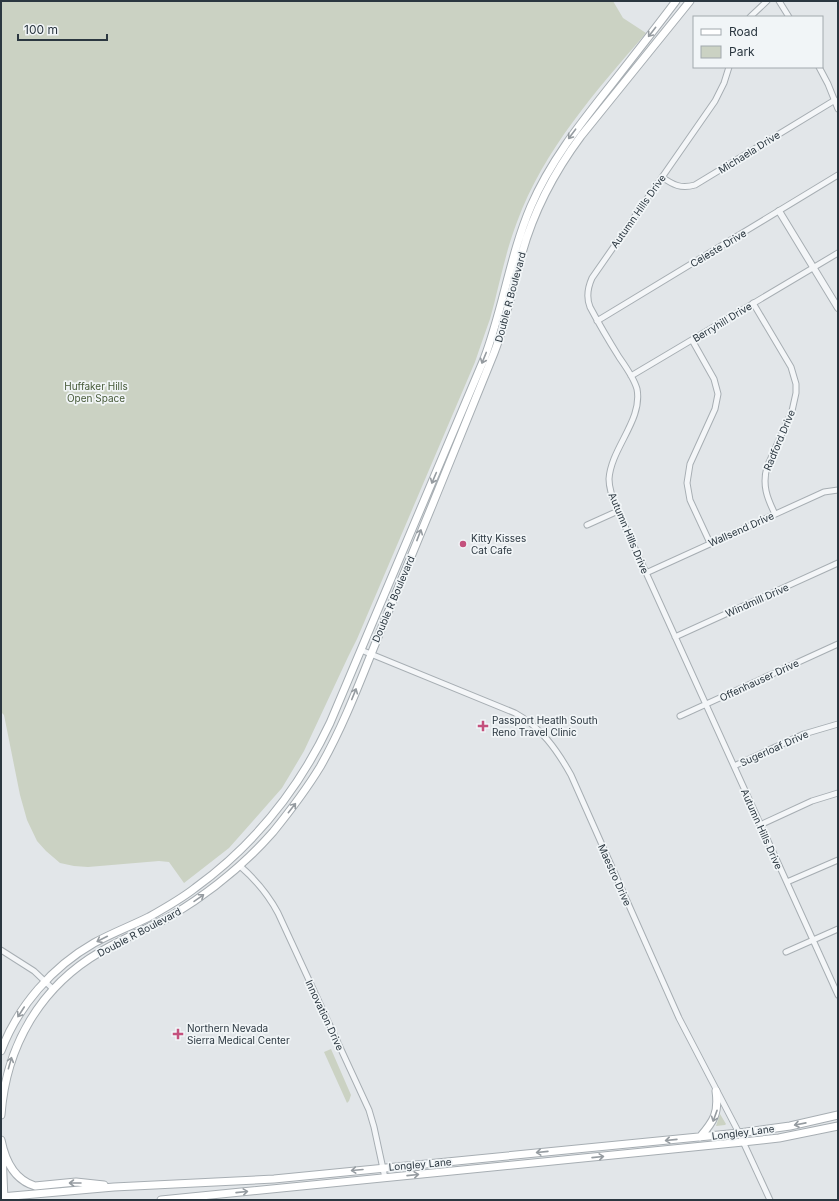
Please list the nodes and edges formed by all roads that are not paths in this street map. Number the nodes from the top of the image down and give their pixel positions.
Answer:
1 (676, 1) edge
2 (690, 1) edge
3 (767, 1) edge
4 (779, 1) edge
5 (751, 16) edge
6 (787, 16) edge
7 (729, 68) edge
8 (819, 68) edge
9 (835, 100) junction
10 (838, 109) edge
11 (838, 175) edge
12 (662, 178) junction
13 (779, 211) junction
14 (838, 252) edge
15 (813, 268) junction
16 (753, 303) junction
17 (838, 308) edge
18 (597, 321) junction
19 (692, 340) junction
20 (631, 376) junction
21 (838, 490) edge
22 (618, 511) junction
23 (775, 514) junction
24 (587, 524) dead end
25 (710, 544) junction
26 (838, 563) edge
27 (646, 573) junction
28 (675, 637) junction
29 (838, 644) edge
30 (361, 650) junction
31 (370, 654) junction
32 (706, 704) junction
33 (680, 716) dead end
34 (838, 724) edge
35 (734, 766) junction
36 (838, 793) edge
37 (760, 824) junction
38 (838, 860) edge
39 (240, 866) junction
40 (787, 882) junction
41 (838, 929) edge
42 (813, 939) junction
43 (1, 950) edge
44 (786, 952) dead end
45 (45, 982) junction
46 (53, 989) junction
47 (838, 995) edge
48 (1, 1051) edge
49 (716, 1091) junction
50 (1, 1115) edge
51 (838, 1115) edge
52 (838, 1126) edge
53 (739, 1133) junction
54 (700, 1137) junction
55 (1, 1139) edge
56 (743, 1142) junction
57 (383, 1168) junction
58 (385, 1178) junction
59 (114, 1187) junction
60 (3, 1198) edge
61 (161, 1200) edge
62 (770, 1200) edge

1 -> 30 main road, Double R Boulevard
31 -> 2 main road, Double R Boulevard
3 - 5 street
4 - 6 street
7 - 12 street, Autumn Hills Drive
8 - 9 street
9 - 10 street
9 - 12 street, Michaela Drive
11 - 13 street, Celeste Drive
12 - 18 street, Autumn Hills Drive
13 - 15 street
13 - 18 street, Celeste Drive
14 - 15 street, Berryhill Drive
15 - 16 street, Berryhill Drive
15 - 17 street
16 - 19 street, Berryhill Drive
16 - 23 street, Radford Drive
18 - 20 street, Autumn Hills Drive
19 - 20 street, Berryhill Drive
19 - 25 street
20 - 22 street, Autumn Hills Drive
21 - 23 street, Wallsend Drive
22 - 24 street
22 - 27 street, Autumn Hills Drive
23 - 25 street, Wallsend Drive
25 - 27 street, Wallsend Drive
26 - 28 street, Windmill Drive
27 - 28 street, Autumn Hills Drive
28 - 32 street, Autumn Hills Drive
29 - 32 street, Offenhauser Drive
30 - 31 street, Maestro Drive
30 -> 45 main road, Double R Boulevard
39 -> 31 main road, Double R Boulevard
31 - 49 street, Maestro Drive
32 - 33 street, Offenhauser Drive
32 - 35 street, Autumn Hills Drive
34 - 35 street, Sugerloaf Drive
35 - 37 street, Autumn Hills Drive
36 - 37 street
37 - 40 street, Autumn Hills Drive
38 - 40 street
46 -> 39 main road, Double R Boulevard
39 - 57 street, Innovation Drive
40 - 42 street, Autumn Hills Drive
41 - 42 street
42 - 44 street
42 - 47 street, Autumn Hills Drive
43 - 45 street
45 - 46 street
45 -> 48 main road, Double R Boulevard
50 -> 46 main road, Double R Boulevard
49 - 53 street, Maestro Drive
49 -> 54 main road
51 -> 53 main road, Longley Lane
52 - 56 main road, Longley Lane
53 - 54 main road, Longley Lane
53 - 56 street, Maestro Drive
54 -> 57 main road, Longley Lane
59 -> 55 main road
55 - 60 main road
58 -> 56 main road, Longley Lane
56 - 62 street, Maestro Drive
57 - 58 street, Innovation Drive
57 -> 59 main road, Longley Lane
61 -> 58 main road, Longley Lane
59 - 60 main road, Longley Lane

